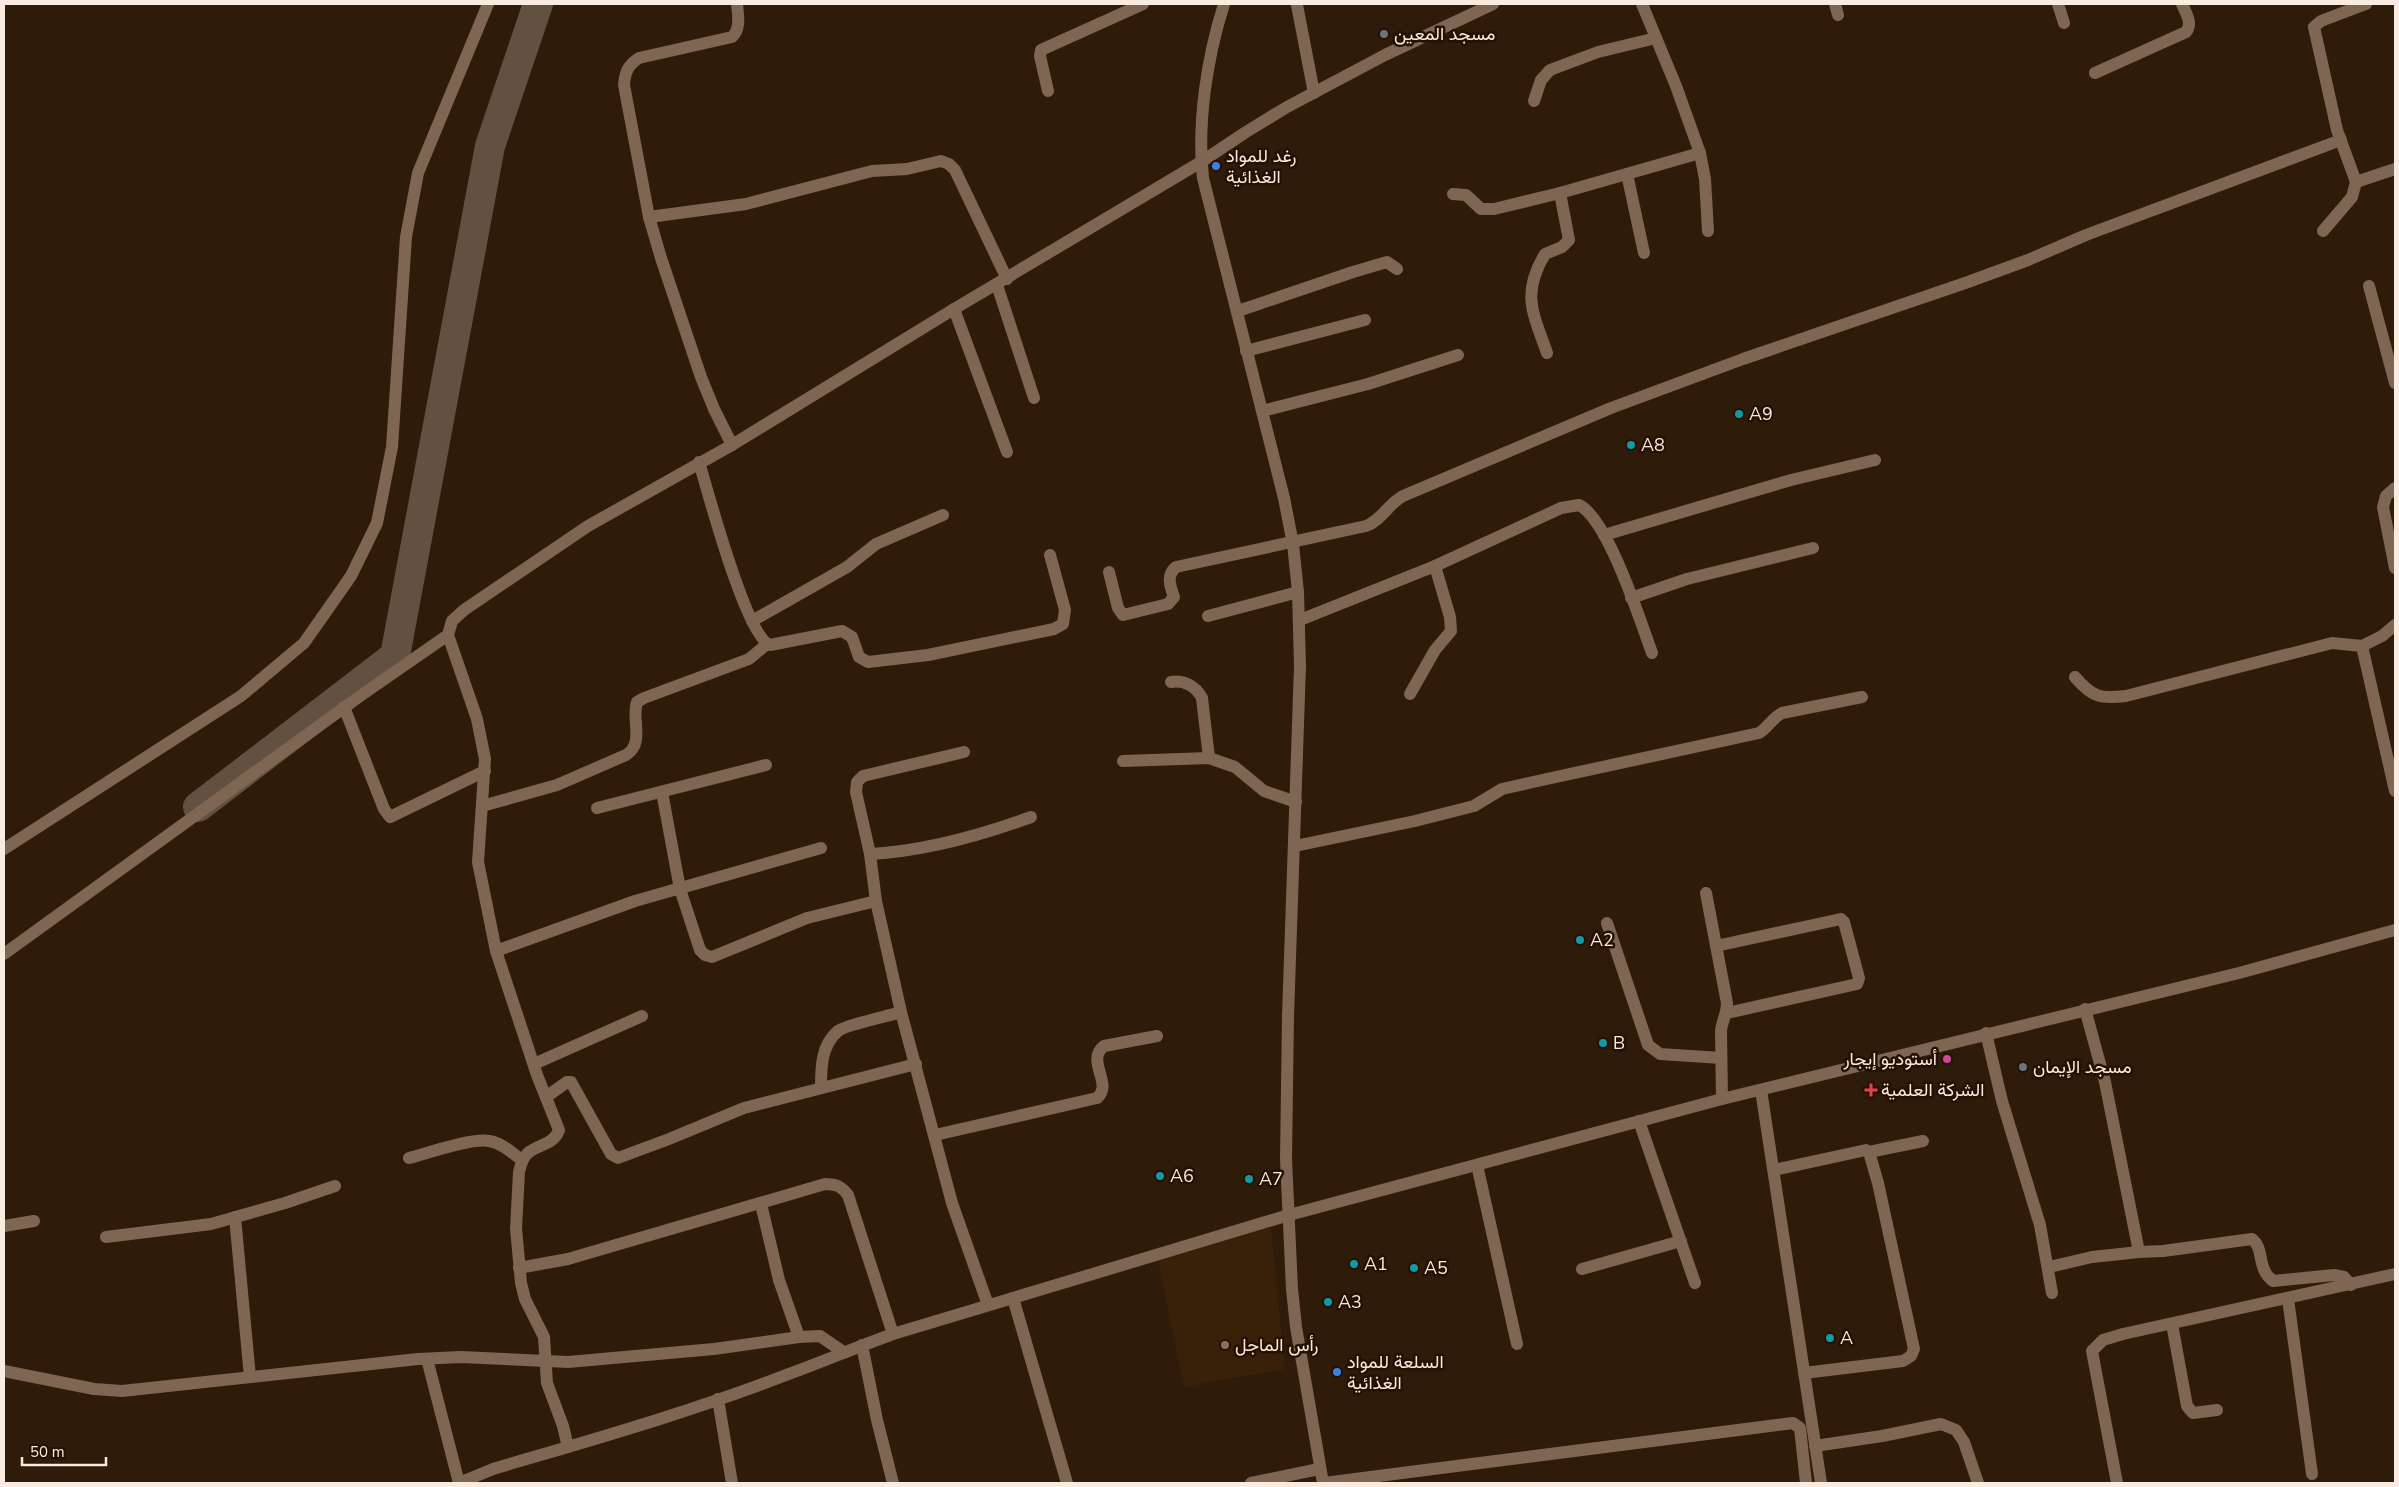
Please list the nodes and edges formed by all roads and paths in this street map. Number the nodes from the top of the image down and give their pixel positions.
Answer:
1 (488, 4) edge
2 (737, 4) edge
3 (1144, 4) edge
4 (1224, 4) edge
5 (1494, 4) edge
6 (1642, 4) edge
7 (2058, 4) edge
8 (2182, 4) edge
9 (2366, 4) edge
10 (1297, 5) dead end
11 (2064, 23) dead end
12 (1656, 38) junction
13 (2096, 73) dead end
14 (1048, 91) dead end
15 (1314, 93) junction
16 (1534, 101) dead end
17 (2341, 140) junction
18 (1700, 153) junction
19 (1201, 162) junction
20 (2395, 169) edge
21 (1627, 174) junction
22 (2356, 182) junction
23 (1560, 193) junction
24 (1453, 194) dead end
25 (649, 217) junction
26 (1708, 231) dead end
27 (2323, 231) dead end
28 (1644, 253) dead end
29 (1397, 269) dead end
30 (1002, 282) junction
31 (2369, 286) dead end
32 (954, 309) junction
33 (1238, 311) junction
34 (1365, 320) dead end
35 (1246, 351) junction
36 (1547, 353) dead end
37 (1458, 355) dead end
38 (2395, 383) edge
39 (1034, 398) dead end
40 (1262, 411) junction
41 (732, 445) junction
42 (1006, 452) dead end
43 (1875, 460) dead end
44 (699, 462) junction
45 (2395, 488) edge
46 (943, 515) dead end
47 (1604, 535) junction
48 (1293, 544) junction
49 (1813, 548) dead end
50 (1050, 555) dead end
51 (1435, 566) junction
52 (2395, 568) edge
53 (1109, 572) dead end
54 (1298, 592) junction
55 (1631, 598) junction
56 (1208, 616) dead end
57 (1300, 620) junction
58 (752, 621) junction
59 (2395, 625) edge
60 (448, 635) junction
61 (767, 644) junction
62 (2362, 646) junction
63 (1652, 653) dead end
64 (2075, 676) dead end
65 (1171, 682) dead end
66 (1410, 694) dead end
67 (1862, 697) dead end
68 (344, 707) junction
69 (964, 752) dead end
70 (1209, 758) junction
71 (1123, 761) dead end
72 (766, 765) dead end
73 (485, 771) junction
74 (662, 792) junction
75 (2395, 792) edge
76 (1296, 802) junction
77 (482, 806) junction
78 (597, 808) dead end
79 (1031, 817) dead end
80 (1295, 846) junction
81 (821, 848) dead end
82 (4, 849) edge
83 (870, 854) junction
84 (680, 888) junction
85 (1706, 893) dead end
86 (876, 900) junction
87 (1607, 923) dead end
88 (2395, 930) edge
89 (1716, 946) junction
90 (496, 951) junction
91 (4, 954) edge
92 (2086, 1009) junction
93 (901, 1012) junction
94 (1727, 1013) junction
95 (642, 1016) dead end
96 (1986, 1033) junction
97 (1157, 1036) dead end
98 (1721, 1058) junction
99 (534, 1064) junction
100 (916, 1064) junction
101 (821, 1088) junction
102 (1761, 1090) junction
103 (546, 1096) junction
104 (1722, 1099) junction
105 (1639, 1122) junction
106 (935, 1135) junction
107 (1923, 1141) dead end
108 (1869, 1152) junction
109 (409, 1158) dead end
110 (522, 1160) junction
111 (1477, 1165) junction
112 (1774, 1170) junction
113 (336, 1186) dead end
114 (761, 1204) junction
115 (1289, 1215) junction
116 (235, 1217) junction
117 (34, 1221) dead end
118 (4, 1226) edge
119 (106, 1237) dead end
120 (1681, 1241) junction
121 (2139, 1252) junction
122 (2049, 1267) junction
123 (519, 1268) junction
124 (1582, 1268) dead end
125 (2395, 1274) edge
126 (1695, 1283) dead end
127 (2351, 1285) junction
128 (2052, 1293) dead end
129 (1013, 1298) junction
130 (2288, 1299) junction
131 (988, 1305) junction
132 (2172, 1324) junction
133 (893, 1334) junction
134 (799, 1337) junction
135 (1517, 1344) dead end
136 (862, 1345) junction
137 (842, 1351) junction
138 (427, 1359) junction
139 (546, 1362) junction
140 (4, 1371) edge
141 (1804, 1373) junction
142 (250, 1377) junction
143 (718, 1399) junction
144 (2217, 1410) dead end
145 (1815, 1446) junction
146 (568, 1447) junction
147 (1319, 1469) junction
148 (2312, 1474) dead end
149 (1821, 1482) edge
150 (732, 1483) edge
151 (893, 1483) edge
152 (1067, 1483) edge
153 (1251, 1483) edge
154 (1324, 1483) edge
155 (1806, 1483) edge
156 (1978, 1483) edge
157 (2117, 1483) edge

1 - 82 street
2 - 25 street
3 - 14 street
4 - 19 street
5 - 15 street
6 - 12 street
7 - 11 street
8 - 13 street
9 - 17 street
10 - 15 street
12 - 16 street
12 - 18 street
15 - 19 street
17 - 22 street
17 - 48 street
18 - 21 street
18 - 26 street
19 - 30 street
19 - 33 street
20 - 22 street
21 - 23 street
21 - 28 street
22 - 27 street
23 - 24 street
23 - 36 street
25 - 30 street
25 - 41 street
29 - 33 street
30 - 32 street
30 - 39 street
31 - 38 street
32 - 41 street
32 - 42 street
33 - 35 street
34 - 35 street
35 - 40 street
37 - 40 street
40 - 48 street
41 - 44 street
43 - 47 street
44 - 58 street
44 - 60 street
45 - 52 street
46 - 58 street
47 - 51 street
47 - 55 street
48 - 53 street
48 - 54 street
49 - 55 street
50 - 61 street
51 - 57 street
51 - 66 street
54 - 56 street
54 - 57 street
55 - 63 street
57 - 76 street
58 - 61 street
59 - 62 street
60 - 68 street
60 - 73 street
61 - 77 street
62 - 64 street
62 - 75 street
65 - 70 street
67 - 80 street
68 - 73 street
68 - 91 street
69 - 83 street
70 - 71 street
70 - 76 street
72 - 74 street
73 - 77 street
74 - 78 street
74 - 84 street
76 - 80 street
77 - 90 street
79 - 83 street
80 - 115 street
81 - 84 street
83 - 86 street
84 - 86 street
84 - 90 street
85 - 89 street
86 - 93 street
87 - 98 street
88 - 92 street
89 - 94 street
89 - 94 street
90 - 99 street
92 - 96 street
92 - 121 street
93 - 100 street
93 - 101 street
94 - 98 street
95 - 99 street
96 - 102 street
96 - 122 street
97 - 106 street
98 - 104 street
99 - 103 street
100 - 101 street
100 - 106 street
101 - 103 street
102 - 104 street
102 - 112 street
103 - 110 street
104 - 105 street
105 - 111 street
105 - 120 street
106 - 131 street
107 - 108 street
108 - 112 street
108 - 141 street
109 - 110 street
110 - 123 street
111 - 115 street
111 - 135 street
112 - 141 street
113 - 116 street
114 - 123 street
114 - 133 street
114 - 134 street
115 - 129 street
115 - 147 street
116 - 119 street
116 - 142 street
117 - 118 street
120 - 124 street
120 - 126 street
121 - 122 street
121 - 127 street
122 - 128 street
123 - 139 street
125 - 127 street
127 - 130 street
129 - 131 street
129 - 152 street
130 - 132 street
130 - 148 street
131 - 133 street
132 - 144 street
132 - 157 street
133 - 136 street
134 - 137 street
134 - 139 street
136 - 137 street
136 - 151 street
137 - 143 street
138 - 139 street
138 - 142 street
138 - 146 street
139 - 146 street
140 - 142 street
141 - 145 street
143 - 146 street
143 - 150 street
145 - 149 street
145 - 156 street
147 - 153 street
147 - 154 street
154 - 155 street

